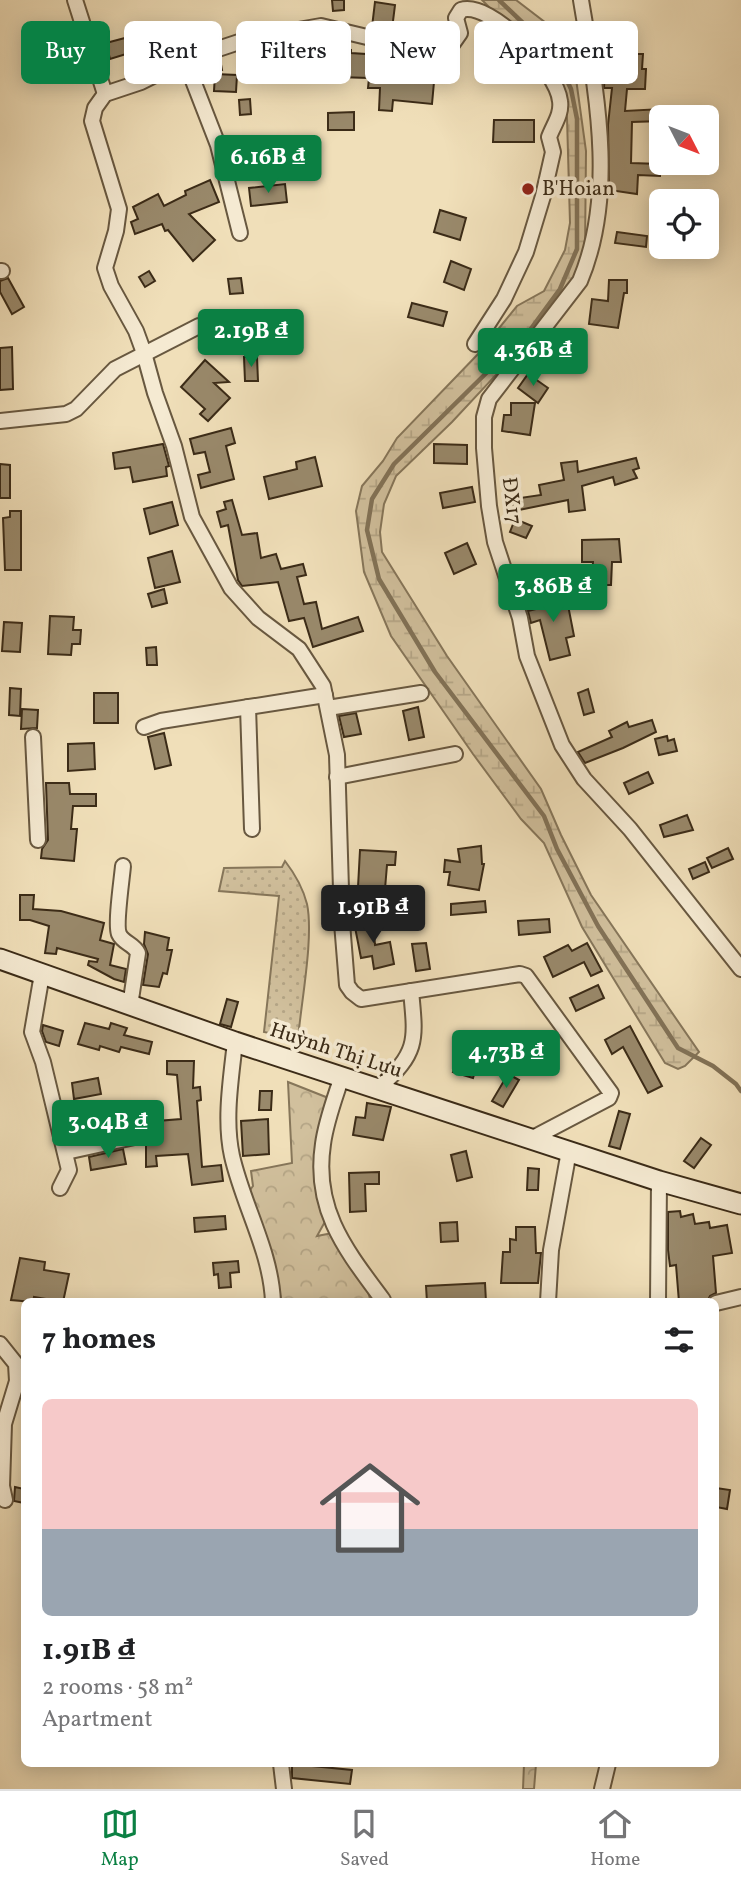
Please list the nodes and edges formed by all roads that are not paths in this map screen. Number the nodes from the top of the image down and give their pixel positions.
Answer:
1 (75, 0) edge
2 (450, 0) edge
3 (581, 0) edge
4 (460, 12) junction
5 (222, 48) edge
6 (134, 84) edge
7 (194, 84) edge
8 (105, 93) junction
9 (240, 233) dead end
10 (199, 326) dead end
11 (475, 344) dead end
12 (144, 353) junction
13 (0, 421) edge
14 (421, 693) dead end
15 (326, 701) junction
16 (248, 708) junction
17 (144, 727) dead end
18 (33, 737) dead end
19 (455, 754) dead end
20 (337, 777) junction
21 (252, 829) dead end
22 (38, 840) dead end
23 (123, 866) dead end
24 (0, 959) edge
25 (741, 969) edge
26 (41, 974) junction
27 (411, 991) junction
28 (130, 1006) junction
29 (235, 1042) junction
30 (342, 1076) junction
31 (379, 1088) junction
32 (148, 1134) dead end
33 (531, 1139) junction
34 (569, 1151) junction
35 (66, 1152) junction
36 (659, 1181) junction
37 (60, 1188) dead end
38 (741, 1204) edge
39 (741, 1297) edge
40 (273, 1298) edge
41 (382, 1298) edge
42 (548, 1298) edge
43 (659, 1298) edge
44 (719, 1302) edge
45 (0, 1344) edge
46 (5, 1500) dead end
47 (281, 1767) edge
48 (607, 1767) edge
49 (284, 1789) edge
50 (602, 1789) edge

1 - 8 street
2 - 4 street
3 - 25 street, ĐX17
4 - 5 street
4 - 11 street
6 - 8 street
7 - 9 street
8 - 12 street
10 - 12 street
12 - 13 street
12 - 15 street
14 - 15 street
15 - 16 street
15 - 20 street
16 - 17 street
16 - 21 street
18 - 22 street
19 - 20 street
20 - 27 street
23 - 28 street
24 - 26 street, Huỳnh Thị Lựu
26 - 28 street, Huỳnh Thị Lựu
26 - 35 street
27 - 31 street
27 - 33 street
28 - 29 street, Huỳnh Thị Lựu
29 - 30 street, Huỳnh Thị Lựu
29 - 40 street
30 - 31 street, Huỳnh Thị Lựu
30 - 41 street
31 - 33 street, Huỳnh Thị Lựu
32 - 35 street
33 - 34 street, Huỳnh Thị Lựu
34 - 36 street, Huỳnh Thị Lựu
34 - 42 street
35 - 37 street
36 - 38 street, Huỳnh Thị Lựu
36 - 43 street
39 - 44 street
45 - 46 street
47 - 49 street
48 - 50 street

